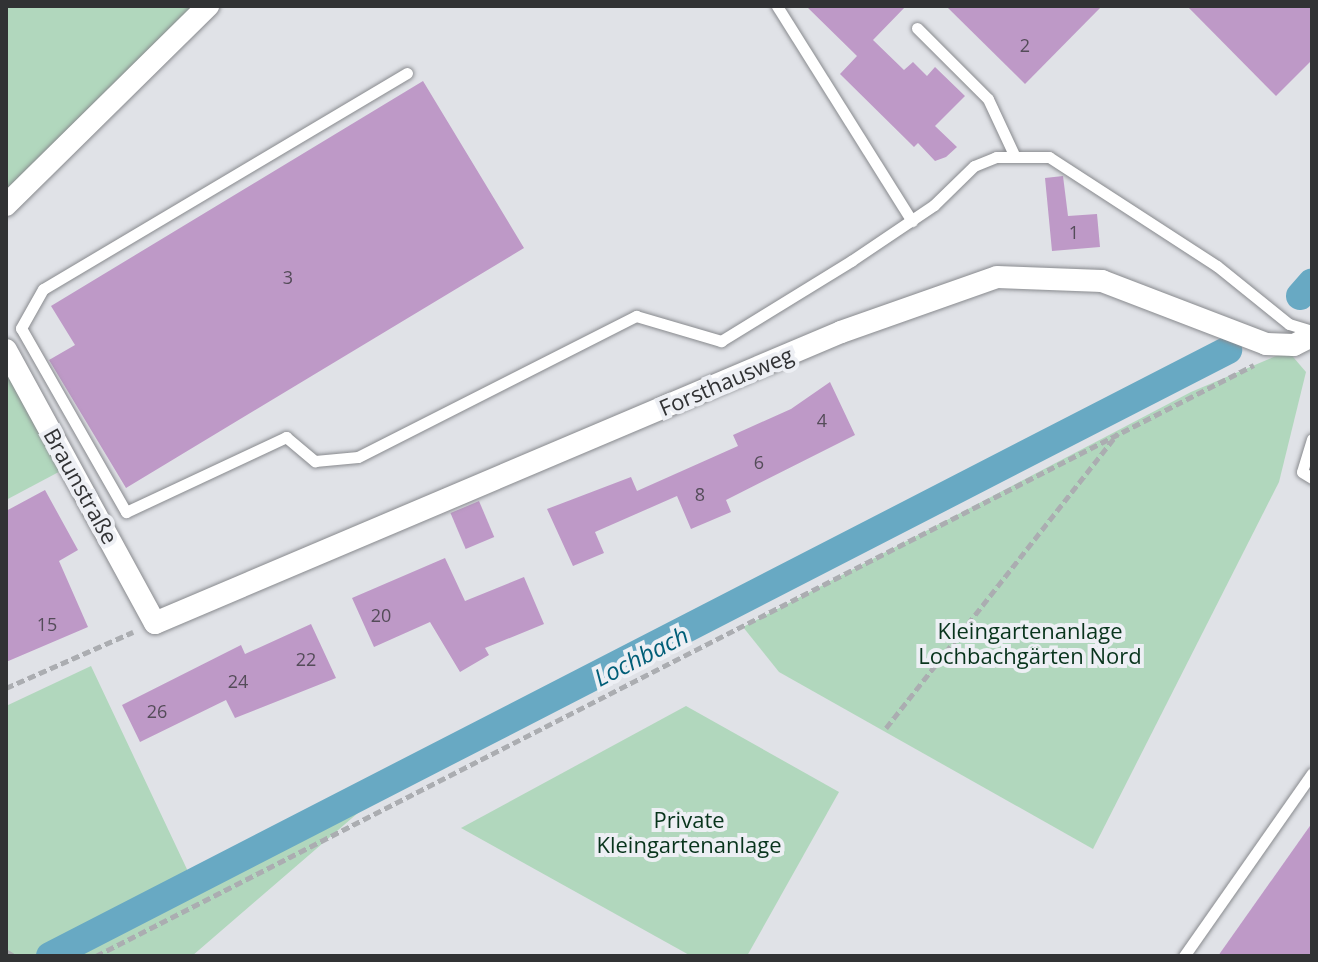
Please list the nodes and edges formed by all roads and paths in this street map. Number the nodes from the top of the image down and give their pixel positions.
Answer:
1 (208, 6) edge
2 (777, 6) edge
3 (917, 28) dead end
4 (407, 73) dead end
5 (1015, 157) junction
6 (6, 205) edge
7 (912, 221) junction
8 (1302, 334) edge
9 (6, 350) edge
10 (1122, 429) junction
11 (1312, 439) edge
12 (1312, 478) edge
13 (155, 623) junction
14 (6, 688) edge
15 (886, 728) dead end
16 (1312, 773) edge
17 (6, 951) edge
18 (14, 956) edge
19 (96, 956) edge
20 (1184, 956) edge

1 - 6 street
2 - 7 lane
3 - 5 lane
4 - 7 lane
5 - 7 lane
5 - 8 lane
8 - 10 path
8 - 13 street, Forsthausweg
9 - 13 street, Braunstraße
10 - 15 path
10 - 19 path
11 - 12 lane
13 - 14 path
16 - 20 lane
17 - 18 path

